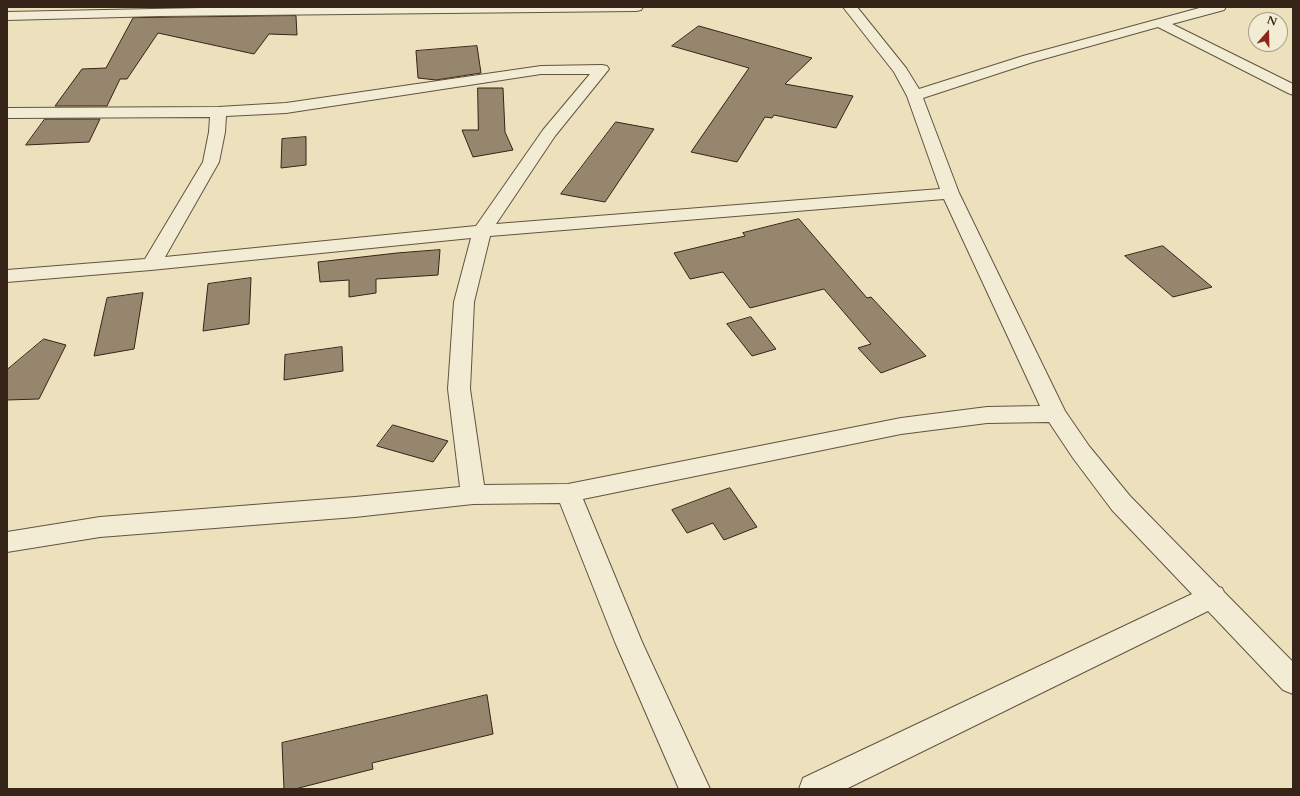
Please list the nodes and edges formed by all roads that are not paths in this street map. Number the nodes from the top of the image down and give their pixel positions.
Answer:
1 (636, 7) edge
2 (850, 7) edge
3 (1219, 7) edge
4 (7, 16) edge
5 (1160, 23) junction
6 (1293, 90) edge
7 (915, 96) junction
8 (7, 112) edge
9 (218, 112) junction
10 (950, 193) junction
11 (482, 231) junction
12 (151, 264) junction
13 (7, 276) edge
14 (1055, 414) junction
15 (568, 493) junction
16 (473, 495) junction
17 (7, 542) edge
18 (1213, 596) junction
19 (1293, 681) edge
20 (695, 789) edge
21 (814, 789) edge

1 - 4 street
2 - 7 street
3 - 5 street
5 - 6 street
5 - 7 street
7 - 10 street
8 - 9 street
9 - 11 street
9 - 12 street
10 - 11 street
10 - 14 street
11 - 12 street
11 - 16 street
12 - 13 street
14 - 15 street
14 - 18 street
15 - 16 street
15 - 20 street
16 - 17 street
18 - 19 street
18 - 21 street

